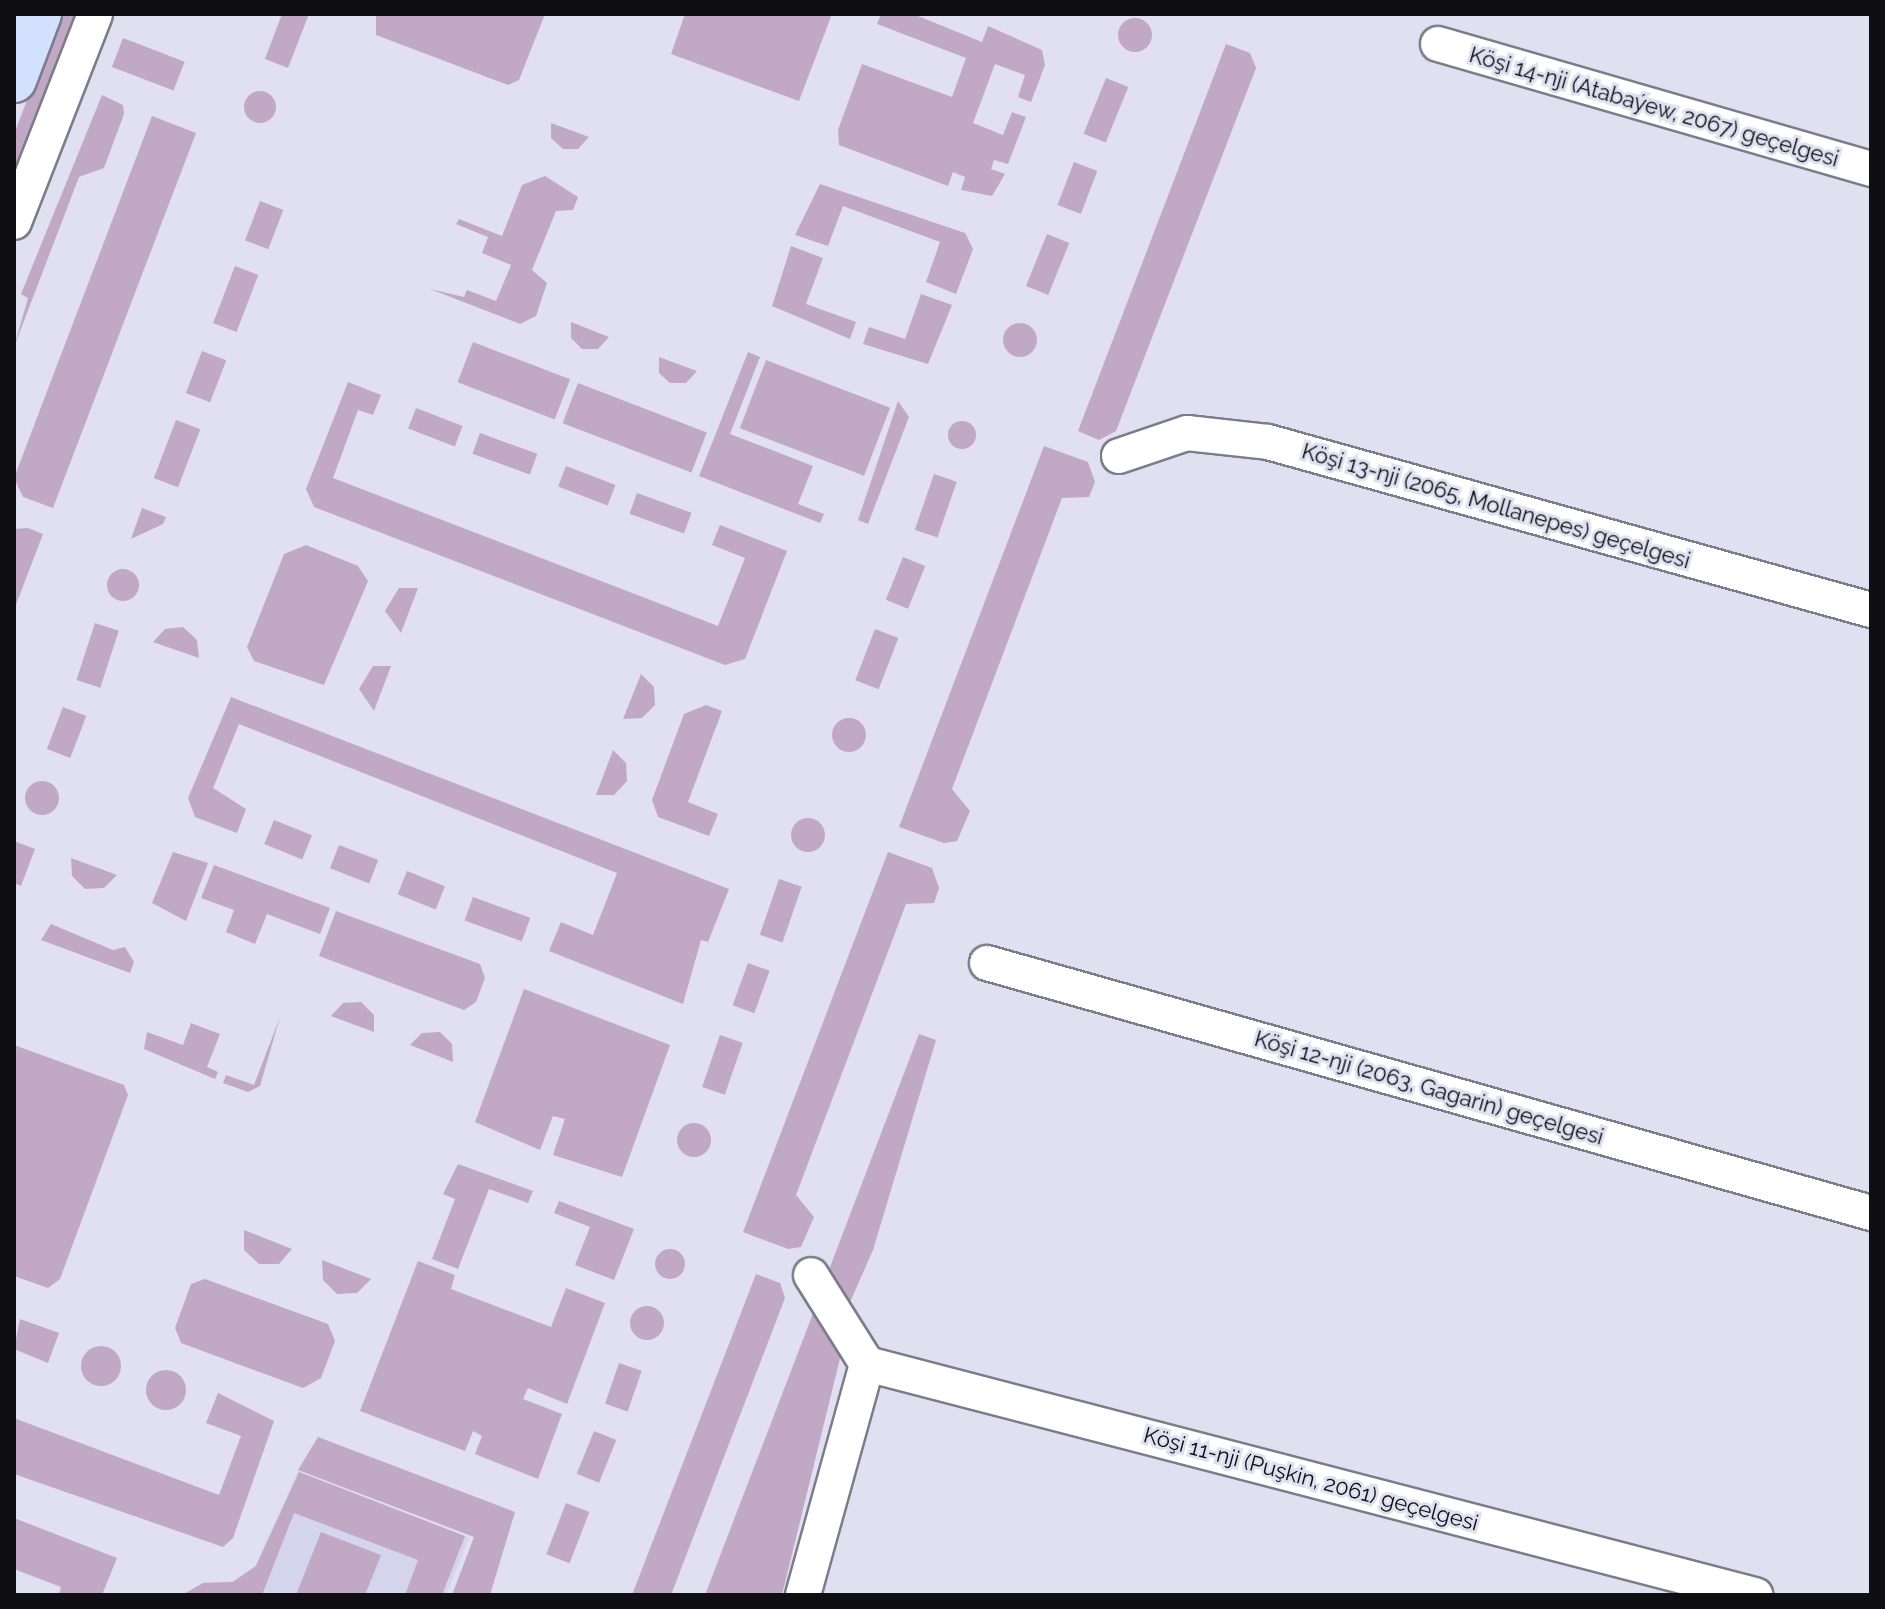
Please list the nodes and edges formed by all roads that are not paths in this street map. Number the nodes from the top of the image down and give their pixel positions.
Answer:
1 (39, 14) edge
2 (95, 14) edge
3 (1438, 44) dead end
4 (14, 80) edge
5 (1871, 169) edge
6 (14, 222) edge
7 (1119, 456) dead end
8 (1871, 610) edge
9 (987, 963) dead end
10 (1871, 1213) edge
11 (811, 1275) dead end
12 (867, 1364) junction
13 (803, 1595) edge
14 (1755, 1595) edge

1 - 4 main road
2 - 6 street
3 - 5 street, Köşi 14-nji (Atabaýew, 2067) geçelgesi
7 - 8 street, Köşi 13-nji (2065, Mollanepes) geçelgesi
9 - 10 street, Köşi 12-nji (2063, Gagarin) geçelgesi
11 - 12 street
12 - 13 street
12 - 14 street, Köşi 11-nji (Puşkin, 2061) geçelgesi

